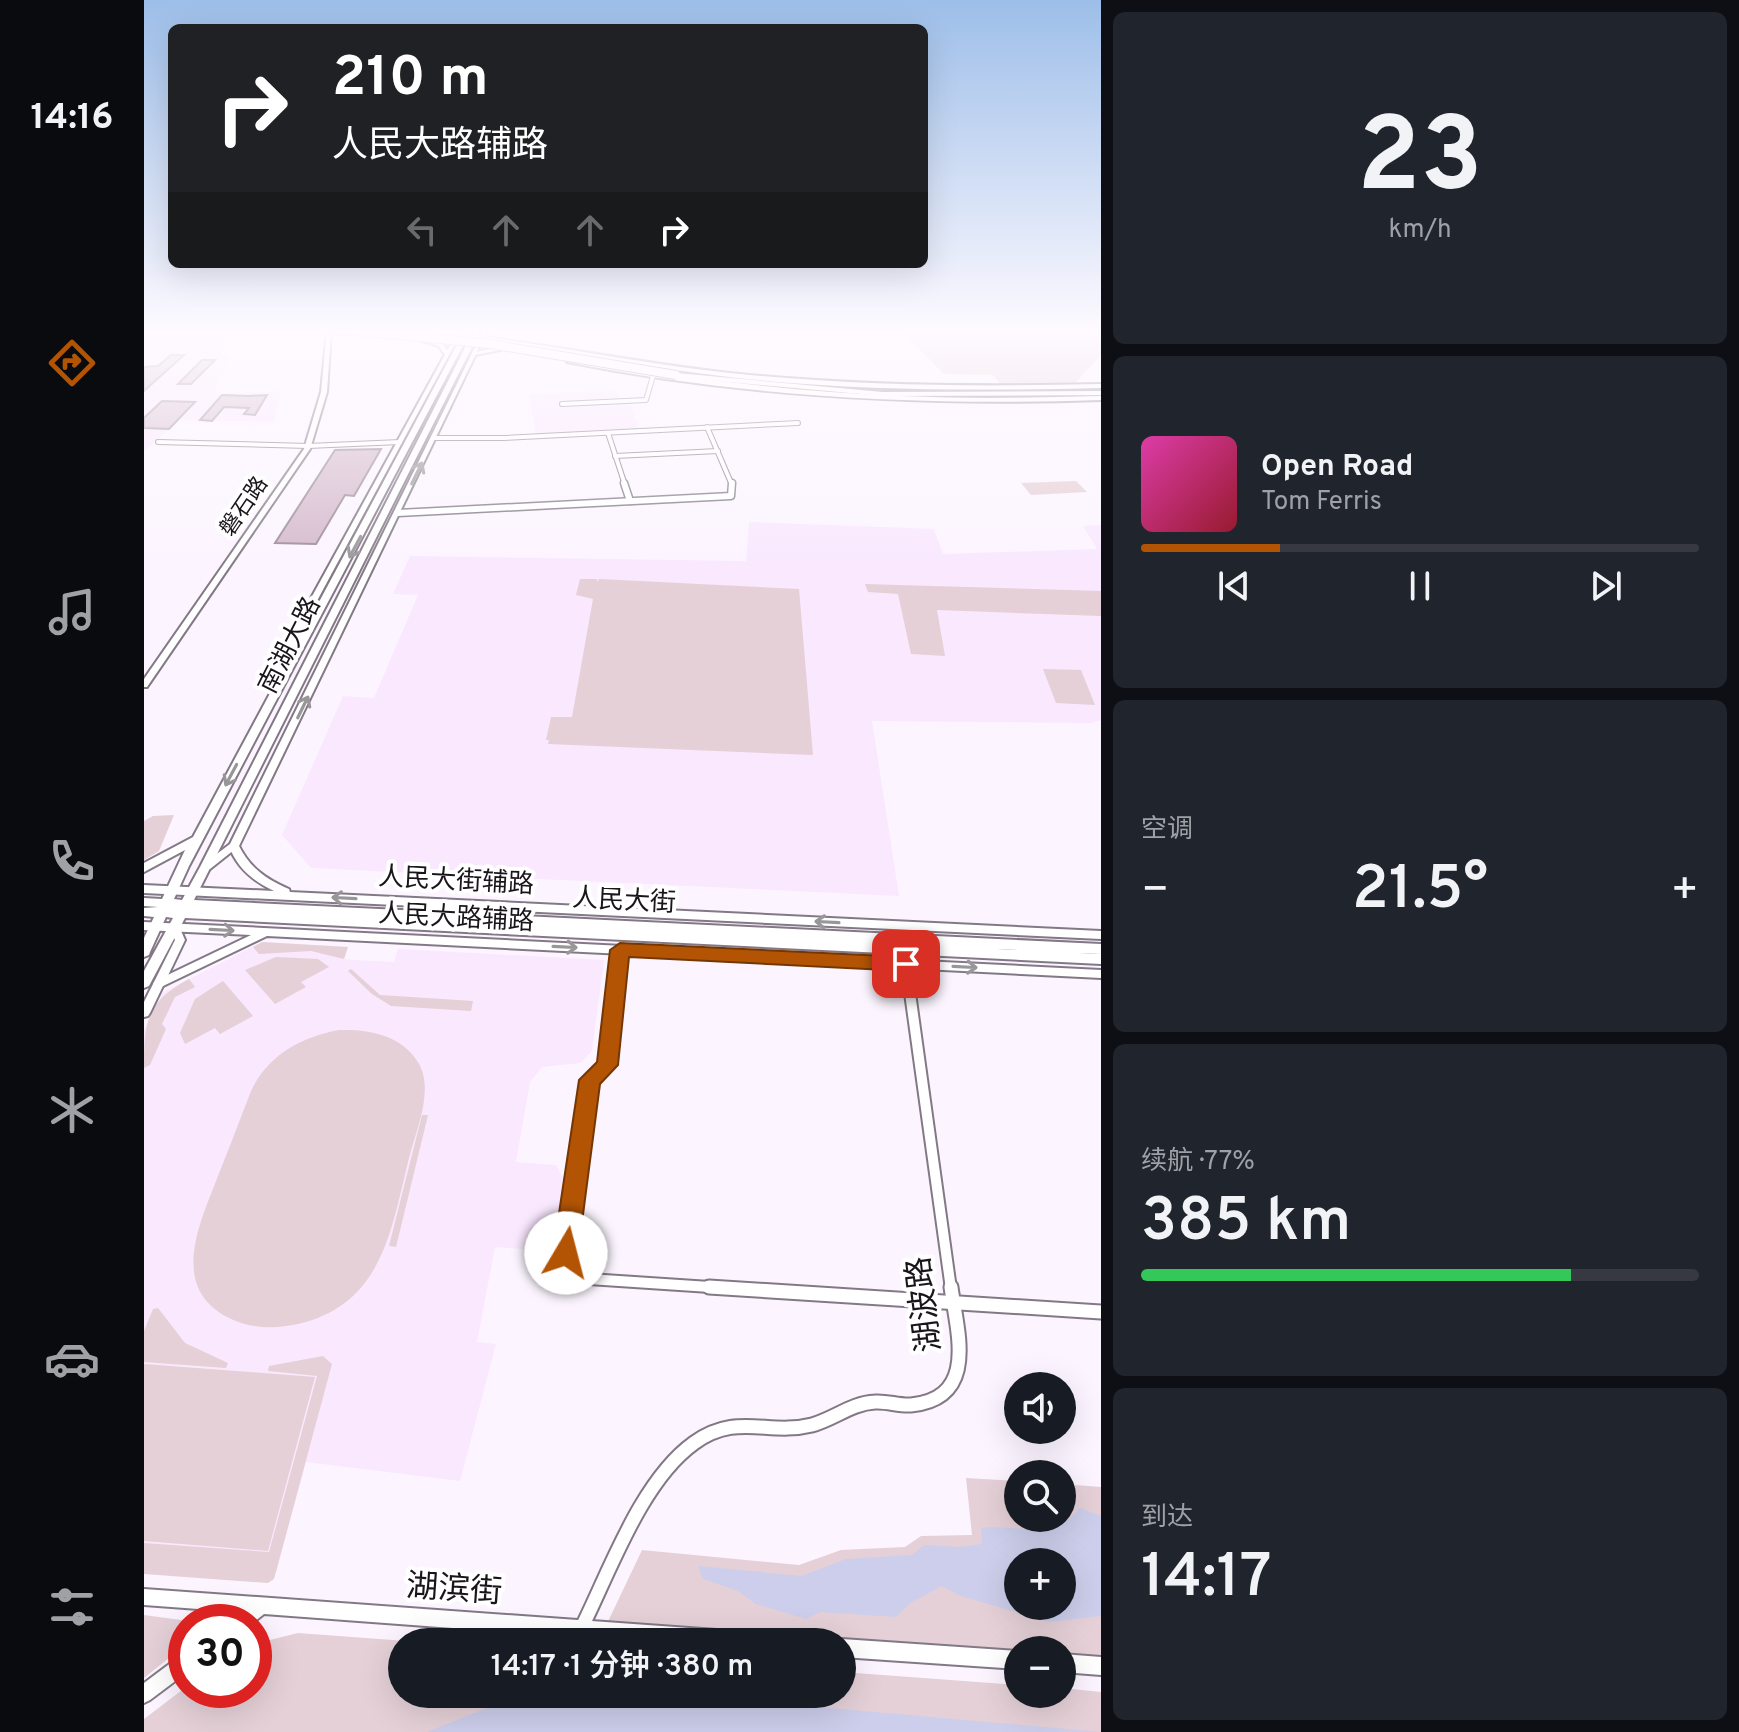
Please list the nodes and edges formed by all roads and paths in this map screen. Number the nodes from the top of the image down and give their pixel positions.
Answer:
1 (319, 410) edge
2 (417, 410) edge
3 (430, 410) edge
4 (433, 410) edge
5 (444, 410) edge
6 (798, 423) dead end
7 (707, 427) junction
8 (608, 433) junction
9 (434, 438) junction
10 (158, 442) dead end
11 (400, 442) junction
12 (308, 446) junction
13 (718, 451) junction
14 (615, 456) junction
15 (630, 501) junction
16 (398, 513) junction
17 (289, 665) junction
18 (144, 685) edge
19 (200, 834) junction
20 (234, 846) junction
21 (206, 867) junction
22 (144, 868) edge
23 (144, 889) edge
24 (193, 891) junction
25 (305, 896) junction
26 (144, 902) edge
27 (184, 909) junction
28 (155, 914) edge
29 (174, 927) junction
30 (286, 933) junction
31 (1101, 935) edge
32 (1101, 949) edge
33 (620, 950) junction
34 (144, 952) edge
35 (1101, 959) edge
36 (906, 964) junction
37 (1101, 974) edge
38 (144, 983) edge
39 (159, 984) junction
40 (144, 1013) edge
41 (953, 1303) junction
42 (1101, 1312) edge
43 (144, 1597) edge
44 (225, 1604) edge
45 (272, 1608) edge
46 (553, 1628) edge
47 (582, 1628) edge
48 (856, 1649) edge
49 (1004, 1659) edge
50 (1076, 1664) edge
51 (1101, 1666) edge
52 (168, 1676) edge
53 (144, 1694) edge

1 - 12 street, 磐石路
2 - 11 street
3 -> 17 main road, 南湖大路
4 - 21 main road, 南湖大路
5 - 9 street
6 - 7 street
7 - 8 street
7 - 13 street
8 - 9 street
8 - 14 street
16 -> 9 street
10 - 12 street
11 - 12 street
11 - 17 street
12 - 18 street, 磐石路
13 - 14 street
13 - 15 street
14 - 15 street
15 - 16 street
20 -> 16 street
17 -> 19 main road, 南湖大路
19 - 22 main road
19 - 28 main road, 南湖大路
20 - 21 street
20 - 25 main road
21 - 24 main road, 南湖大路
23 - 28 main road, 人民大街辅路
24 - 25 main road, 人民大街辅路
24 - 27 main road, 南湖大路
24 - 28 main road, 人民大街辅路
31 -> 25 main road, 人民大街辅路
26 - 28 main road, 人民大街
27 - 28 main road, 人民大街
27 - 29 main road, 南湖大路
27 - 32 main road, 人民大街
27 - 35 main road, 人民大街
28 - 29 main road, 人民大路辅路
28 - 34 main road, 南湖大路
29 -> 30 main road, 人民大路辅路
29 - 38 main road, 南湖大路
29 - 39 street
30 -> 33 main road, 人民大路辅路
30 - 39 main road
33 - 36 main road, 人民大路辅路
33 - 41 street
36 -> 37 main road, 人民大路辅路
36 - 41 street, 湖波路
39 - 40 street
41 - 42 street
41 - 47 street, 湖波路
43 - 44 street, 湖滨街
45 - 46 street, 湖滨街
48 - 49 street
50 - 51 street
52 - 53 street

